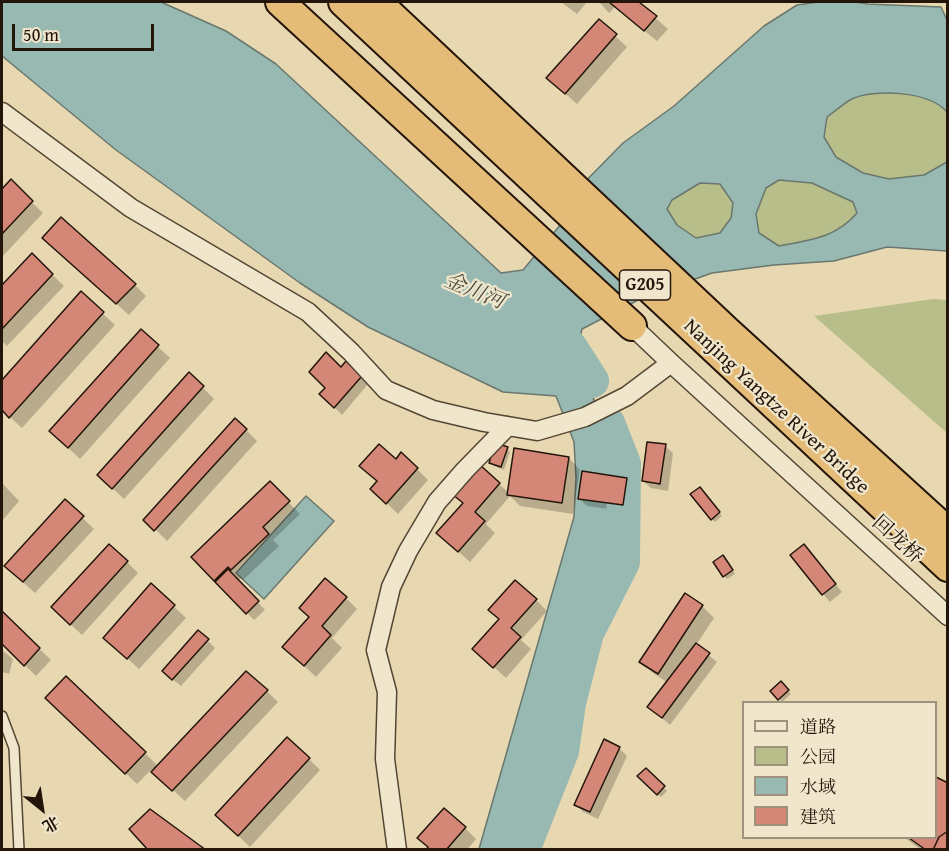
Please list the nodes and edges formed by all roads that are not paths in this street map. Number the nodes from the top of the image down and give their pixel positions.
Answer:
1 (280, 2) edge
2 (343, 2) edge
3 (377, 2) edge
4 (2, 112) edge
5 (632, 326) joint
6 (671, 363) junction
7 (508, 426) junction
8 (948, 532) edge
9 (948, 567) edge
10 (948, 616) edge
11 (2, 716) edge
12 (19, 849) edge
13 (397, 849) edge

1 - 5 highway
2 - 9 highway, Nanjing Yangtze River Bridge / G205
3 - 8 highway, Nanjing Yangtze River Bridge / G205
4 - 7 street
5 - 6 street, 回龙桥
6 - 7 street
6 - 10 street, 回龙桥
7 - 13 street
11 - 12 lane

